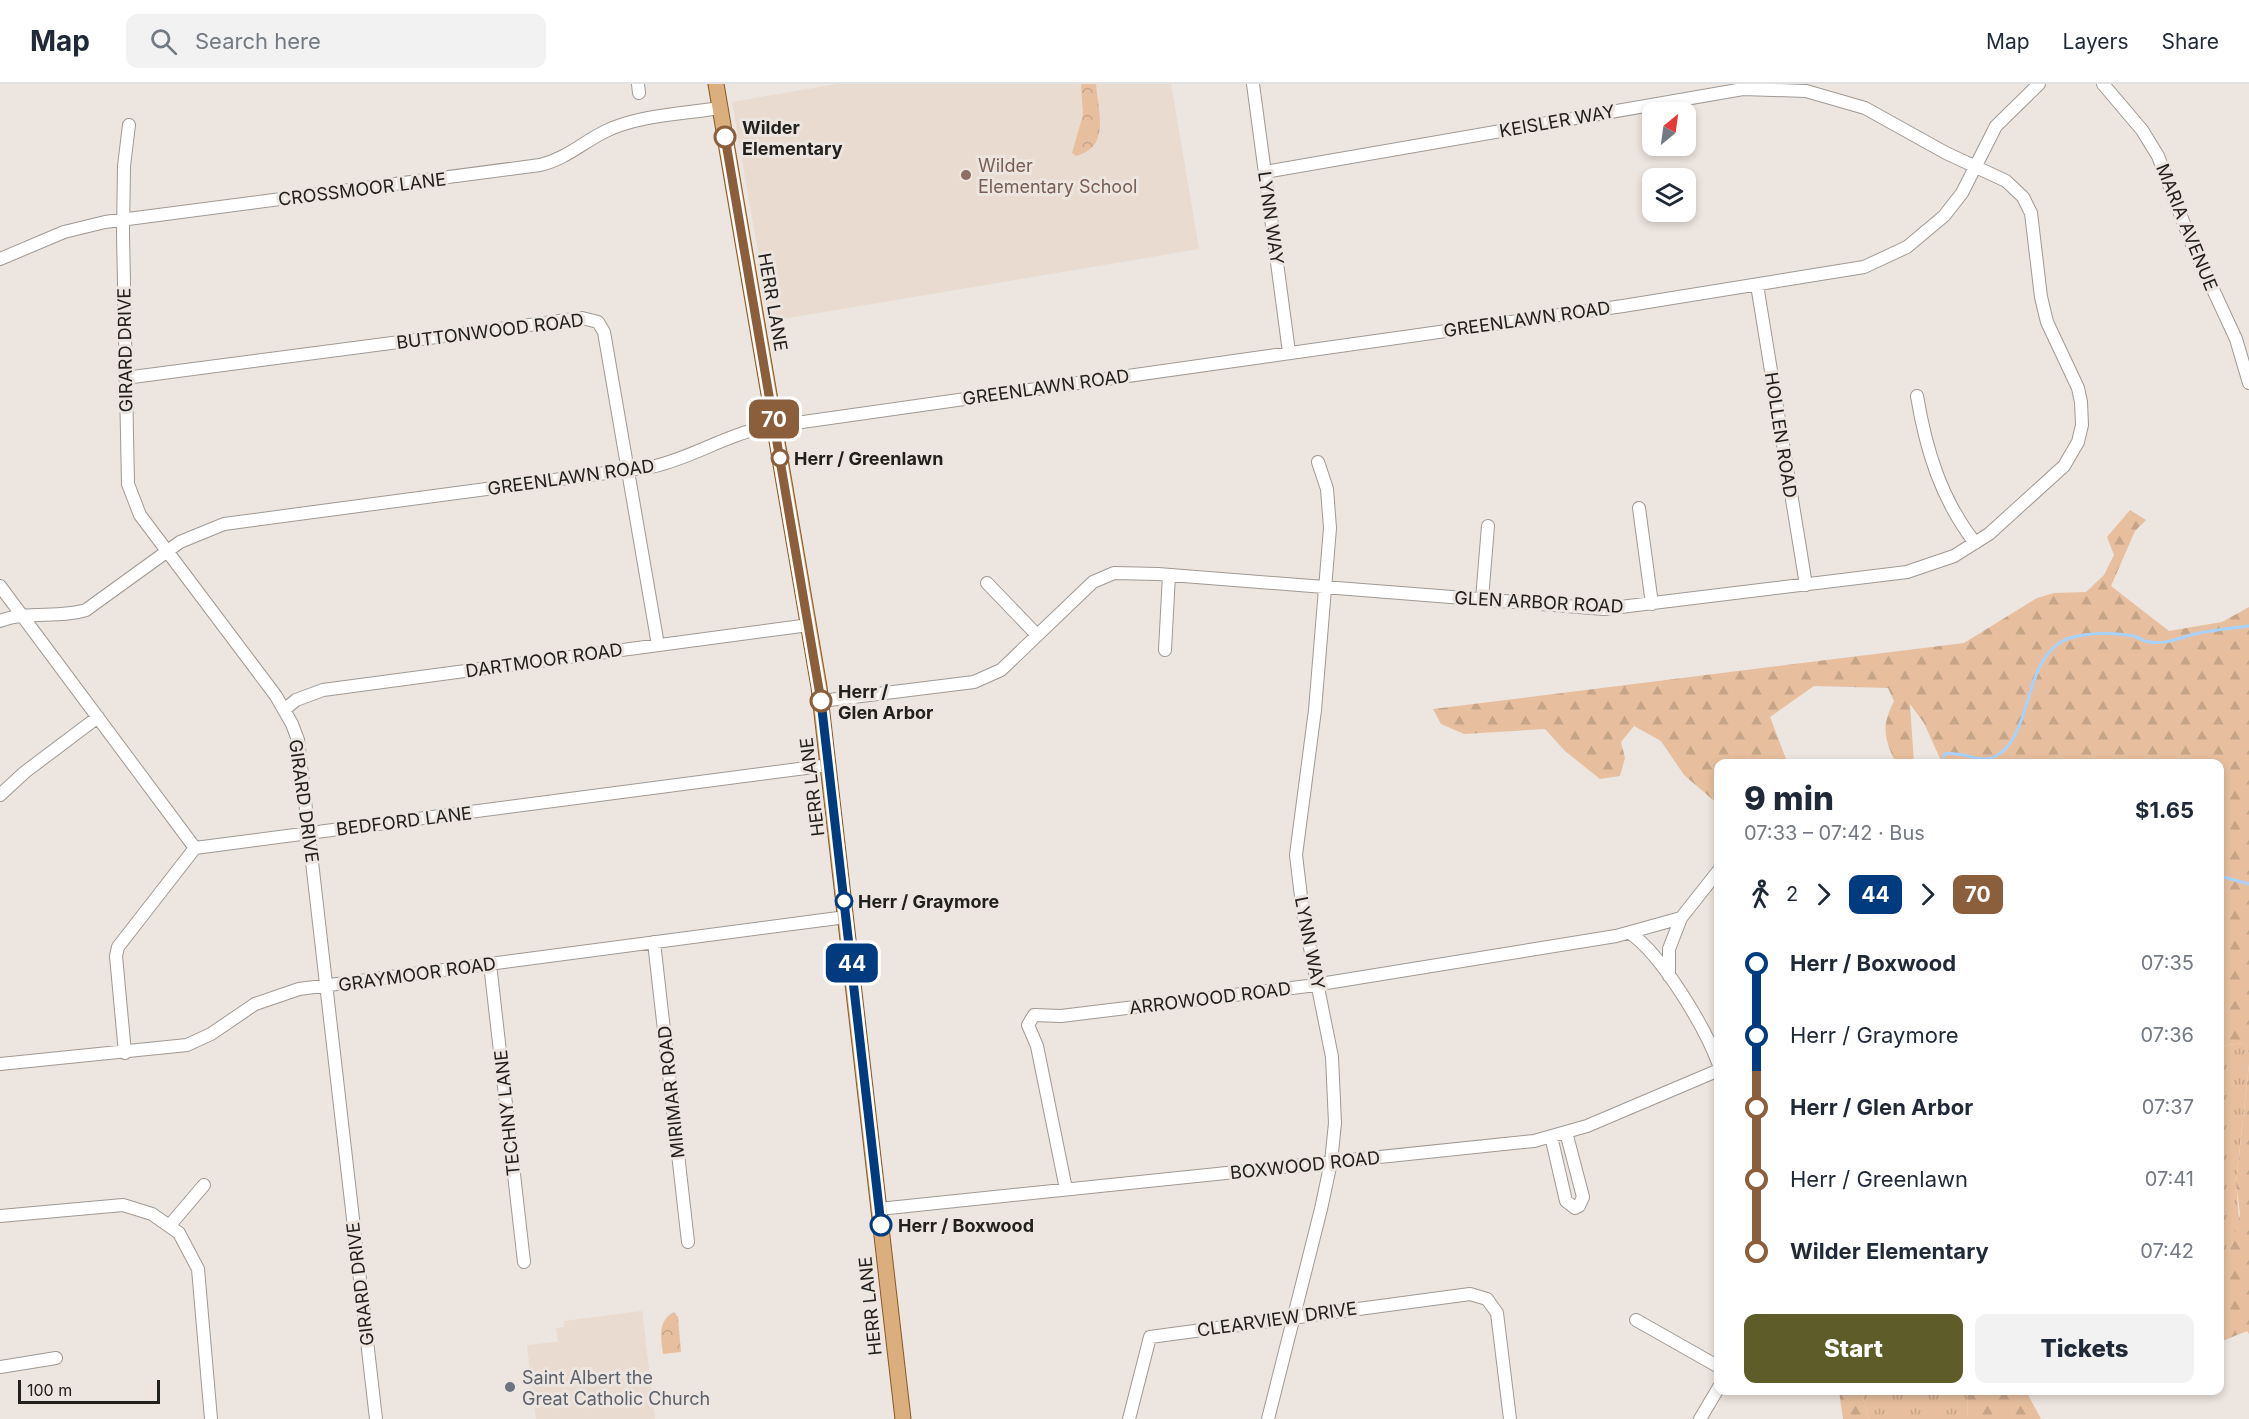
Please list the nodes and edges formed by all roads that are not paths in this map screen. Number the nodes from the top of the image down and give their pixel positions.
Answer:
1 (716, 84) edge
2 (1253, 84) edge
3 (2039, 84) edge
4 (2103, 84) edge
5 (720, 108) junction
6 (129, 125) dead end
7 (1976, 167) junction
8 (1265, 172) junction
9 (123, 221) junction
10 (0, 259) edge
11 (1757, 285) junction
12 (1289, 352) junction
13 (126, 378) junction
14 (2249, 383) edge
15 (1917, 396) dead end
16 (776, 426) junction
17 (1318, 462) dead end
18 (628, 470) junction
19 (1639, 508) dead end
20 (1488, 526) dead end
21 (1976, 543) junction
22 (168, 552) junction
23 (1169, 575) junction
24 (987, 584) dead end
25 (1806, 585) junction
26 (0, 586) edge
27 (1325, 587) junction
28 (1482, 599) junction
29 (1652, 604) junction
30 (24, 615) junction
31 (0, 621) edge
32 (809, 625) junction
33 (1037, 635) junction
34 (658, 645) junction
35 (1165, 650) dead end
36 (821, 701) junction
37 (284, 710) junction
38 (98, 717) junction
39 (829, 765) junction
40 (0, 795) edge
41 (309, 834) junction
42 (195, 848) junction
43 (1714, 876) edge
44 (846, 917) junction
45 (1681, 918) junction
46 (1630, 933) junction
47 (654, 942) junction
48 (490, 964) junction
49 (1669, 976) junction
50 (1318, 985) junction
51 (326, 986) junction
52 (125, 1053) junction
53 (1714, 1054) edge
54 (0, 1064) edge
55 (1714, 1072) edge
56 (1566, 1132) junction
57 (1551, 1136) junction
58 (1331, 1162) junction
59 (204, 1185) dead end
60 (1066, 1189) junction
61 (879, 1209) junction
62 (0, 1216) edge
63 (170, 1225) junction
64 (688, 1242) dead end
65 (524, 1262) dead end
66 (1293, 1317) junction
67 (1636, 1320) dead end
68 (56, 1358) dead end
69 (1714, 1364) edge
70 (0, 1367) edge
71 (1714, 1395) edge
72 (211, 1419) edge
73 (376, 1419) edge
74 (903, 1419) edge
75 (1129, 1419) edge
76 (1268, 1419) edge
77 (1510, 1419) edge
78 (1700, 1419) edge

1 - 5 main road, HERR LANE
2 - 8 street, LYNN WAY
3 - 7 street, GREENLAWN ROAD
4 - 14 street, MARIA AVENUE
5 - 9 street, CROSSMOOR LANE
5 - 16 main road, HERR LANE
6 - 9 street, GIRARD DRIVE
7 - 8 street, KEISLER WAY
7 - 11 street, GREENLAWN ROAD
7 - 21 street, GLEN ARBOR ROAD
8 - 12 street, LYNN WAY
9 - 10 street, CROSSMOOR LANE
9 - 13 street, GIRARD DRIVE
11 - 12 street, GREENLAWN ROAD
11 - 25 street, HOLLEN ROAD
12 - 16 street, GREENLAWN ROAD
13 - 18 street, BUTTONWOOD ROAD
13 - 22 street, GIRARD DRIVE
15 - 21 street
16 - 18 street, GREENLAWN ROAD
16 - 32 main road, HERR LANE
17 - 27 street, LYNN WAY
18 - 22 street, GREENLAWN ROAD
18 - 34 street, BUTTONWOOD ROAD
19 - 29 street
20 - 28 street
21 - 25 street, GLEN ARBOR ROAD
22 - 30 street, GREENLAWN ROAD
22 - 37 street, GIRARD DRIVE
23 - 27 street, GLEN ARBOR ROAD
23 - 33 street, GLEN ARBOR ROAD
23 - 35 street
24 - 33 street
25 - 29 street, GLEN ARBOR ROAD
26 - 30 street
27 - 28 street, GLEN ARBOR ROAD
27 - 50 street, LYNN WAY
28 - 29 street, GLEN ARBOR ROAD
30 - 31 street, GREENLAWN ROAD
30 - 38 street
32 - 34 street, DARTMOOR ROAD
32 - 36 main road, HERR LANE
33 - 36 street, GLEN ARBOR ROAD
34 - 37 street, DARTMOOR ROAD
36 - 39 main road, HERR LANE
37 - 41 street, GIRARD DRIVE
38 - 40 street
38 - 42 street
39 - 41 street, BEDFORD LANE
39 - 44 main road, HERR LANE
41 - 42 street, BEDFORD LANE
41 - 51 street, GIRARD DRIVE
42 - 52 street
43 - 45 street
44 - 47 street, GRAYMOOR ROAD
44 - 61 main road, HERR LANE
45 - 46 street, ARROWOOD ROAD
45 - 49 street
46 - 49 street
46 - 50 street, ARROWOOD ROAD
47 - 48 street, GRAYMOOR ROAD
47 - 64 street, MIRIMAR ROAD
48 - 51 street, GRAYMOOR ROAD
48 - 65 street, TECHNY LANE
49 - 53 street
50 - 58 street, LYNN WAY
50 - 60 street, ARROWOOD ROAD
51 - 52 street, GRAYMOOR ROAD
51 - 73 street, GIRARD DRIVE
52 - 54 street, GRAYMOOR ROAD
55 - 56 street, BOXWOOD ROAD
56 - 57 street, BOXWOOD ROAD
56 - 57 street
57 - 58 street, BOXWOOD ROAD
58 - 60 street, BOXWOOD ROAD
58 - 66 street, LYNN WAY
59 - 63 street
60 - 61 street, BOXWOOD ROAD
61 - 74 main road, HERR LANE
62 - 63 street
63 - 72 street
66 - 75 street, CLEARVIEW DRIVE
66 - 76 street, LYNN WAY
66 - 77 street, CLEARVIEW DRIVE
67 - 69 street
68 - 70 street
71 - 78 street

